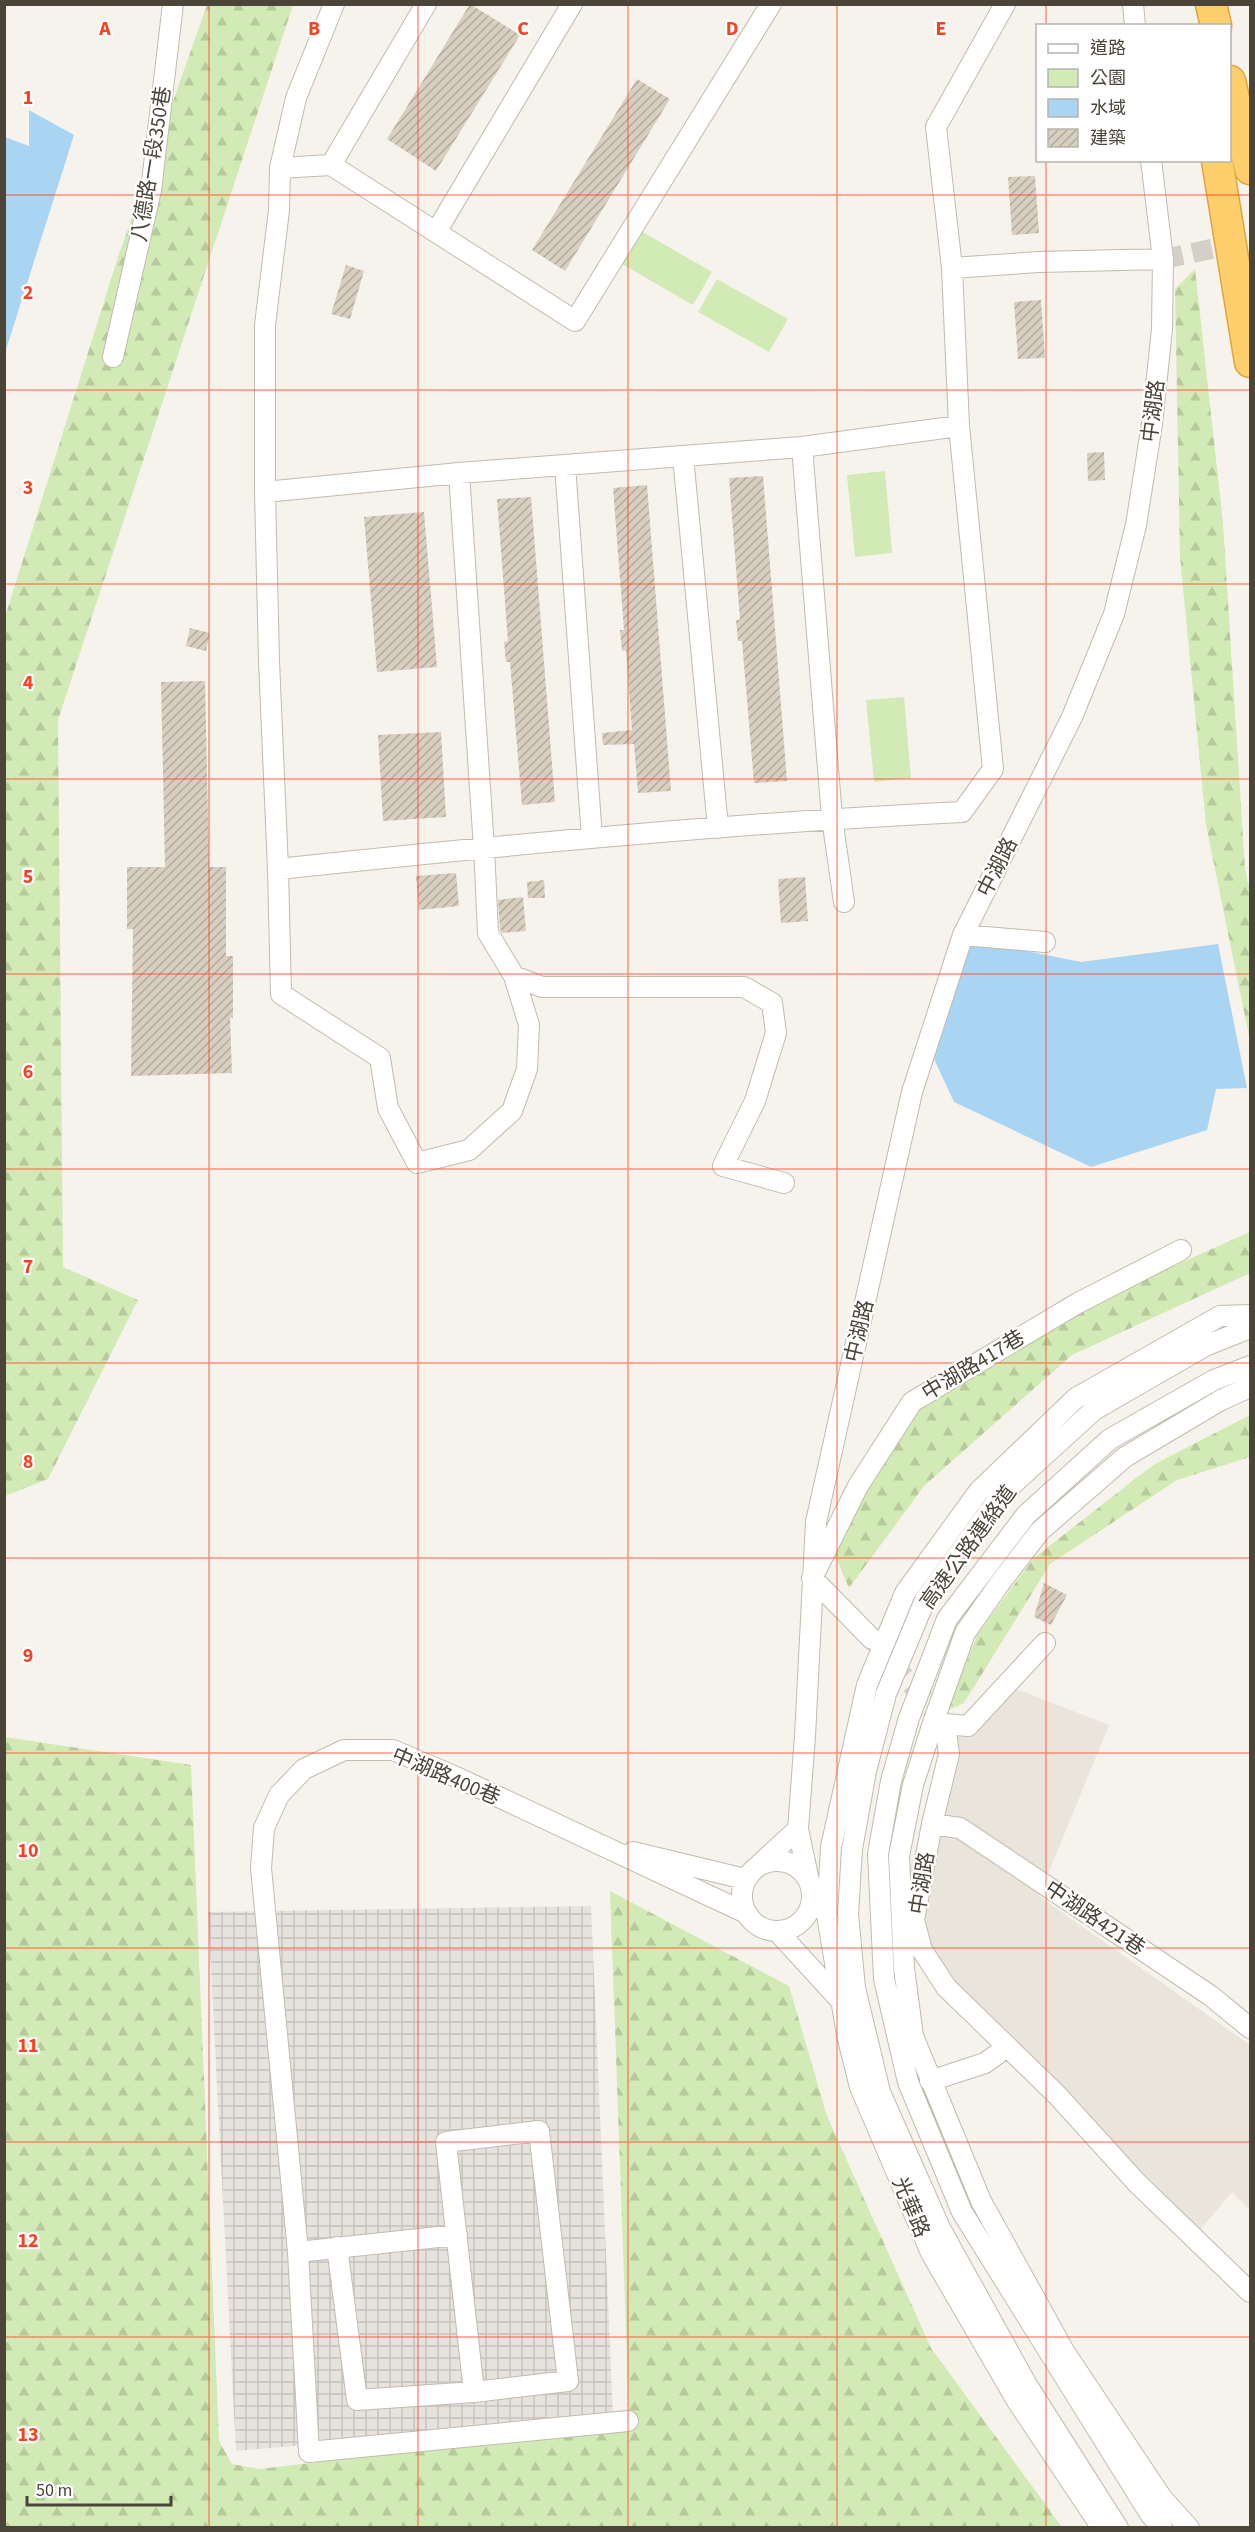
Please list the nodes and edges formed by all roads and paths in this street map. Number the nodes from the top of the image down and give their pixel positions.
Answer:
1 (173, 4) edge
2 (334, 4) edge
3 (426, 4) edge
4 (572, 4) edge
5 (771, 4) edge
6 (1005, 4) edge
7 (1133, 4) edge
8 (1195, 4) edge
9 (1211, 4) edge
10 (1135, 24) edge
11 (1198, 24) edge
12 (1216, 24) edge
13 (1231, 85) edge
14 (1151, 162) edge
15 (1218, 162) edge
16 (331, 165) junction
17 (280, 168) junction
18 (1251, 169) edge
19 (436, 232) junction
20 (1163, 259) junction
21 (952, 268) junction
22 (112, 357) dead end
23 (1251, 362) edge
24 (959, 426) junction
25 (802, 447) junction
26 (683, 456) junction
27 (565, 465) junction
28 (459, 472) junction
29 (265, 492) junction
30 (832, 818) junction
31 (718, 828) junction
32 (592, 838) junction
33 (484, 848) junction
34 (278, 869) junction
35 (843, 902) dead end
36 (963, 934) junction
37 (1045, 942) dead end
38 (514, 976) junction
39 (784, 1183) dead end
40 (1181, 1250) dead end
41 (1251, 1314) edge
42 (1251, 1328) edge
43 (1251, 1366) edge
44 (1251, 1388) edge
45 (812, 1578) junction
46 (872, 1639) tunnel mouth
47 (1045, 1642) dead end
48 (932, 1824) junction
49 (798, 1829) junction
50 (590, 1841) junction
51 (852, 1849) joint
52 (752, 1872) junction
53 (809, 1881) junction
54 (746, 1913) junction
55 (826, 1915) junction
56 (777, 1931) junction
57 (841, 2001) junction
58 (1251, 2028) edge
59 (1006, 2047) junction
60 (930, 2081) junction
61 (457, 2235) junction
62 (337, 2247) junction
63 (298, 2252) junction
64 (1251, 2292) edge
65 (474, 2392) junction
66 (628, 2421) dead end
67 (1102, 2528) edge
68 (1118, 2528) edge
69 (1162, 2528) edge
70 (1189, 2528) edge

1 - 22 street, 八德路一段350巷
2 - 17 street
3 - 16 street
4 - 19 street
5 - 19 street
6 - 21 street
7 - 10 street
8 - 11 highway
9 - 12 highway
13 - 18 highway
14 - 20 street, 中湖路
15 - 23 highway
16 - 17 street
16 - 19 street
17 - 29 street
20 - 21 street
20 - 36 street, 中湖路
21 - 24 street
24 - 25 street
24 - 30 street
25 - 26 street
25 - 30 street
26 - 27 street
26 - 31 street
27 - 28 street
27 - 32 street
28 - 29 street
28 - 33 street
29 - 34 street
30 - 31 street
30 - 35 street
31 - 32 street
32 - 33 street
33 - 34 street
33 - 38 street
34 - 38 street
36 - 37 street
36 - 45 street, 中湖路
38 - 39 street
40 - 45 street, 中湖路417巷
41 - 55 street, 光華路
42 - 51 street, 高速公路連絡道
43 - 69 street, 高速公路連絡道
44 - 60 street
45 - 46 street
45 - 49 street, 中湖路
47 - 48 street, 中湖路
48 - 58 street, 中湖路421巷
48 - 59 street, 中湖路
49 - 52 street
49 - 53 street, 中湖路
50 - 52 street, 中湖路400巷
50 - 54 street, 中湖路400巷
50 - 63 street, 中湖路400巷
51 - 68 street, 光華路
52 - 53 street
52 - 54 street
53 - 55 street
53 - 56 street
54 - 56 street
55 - 57 street, 光華路
56 - 57 street
57 - 67 street, 光華路
59 - 60 street
59 - 64 street, 中湖路
60 - 70 street
61 - 62 street
61 - 65 street
61 - 65 street
62 - 63 street
62 - 65 street
63 - 66 street, 中湖路400巷

